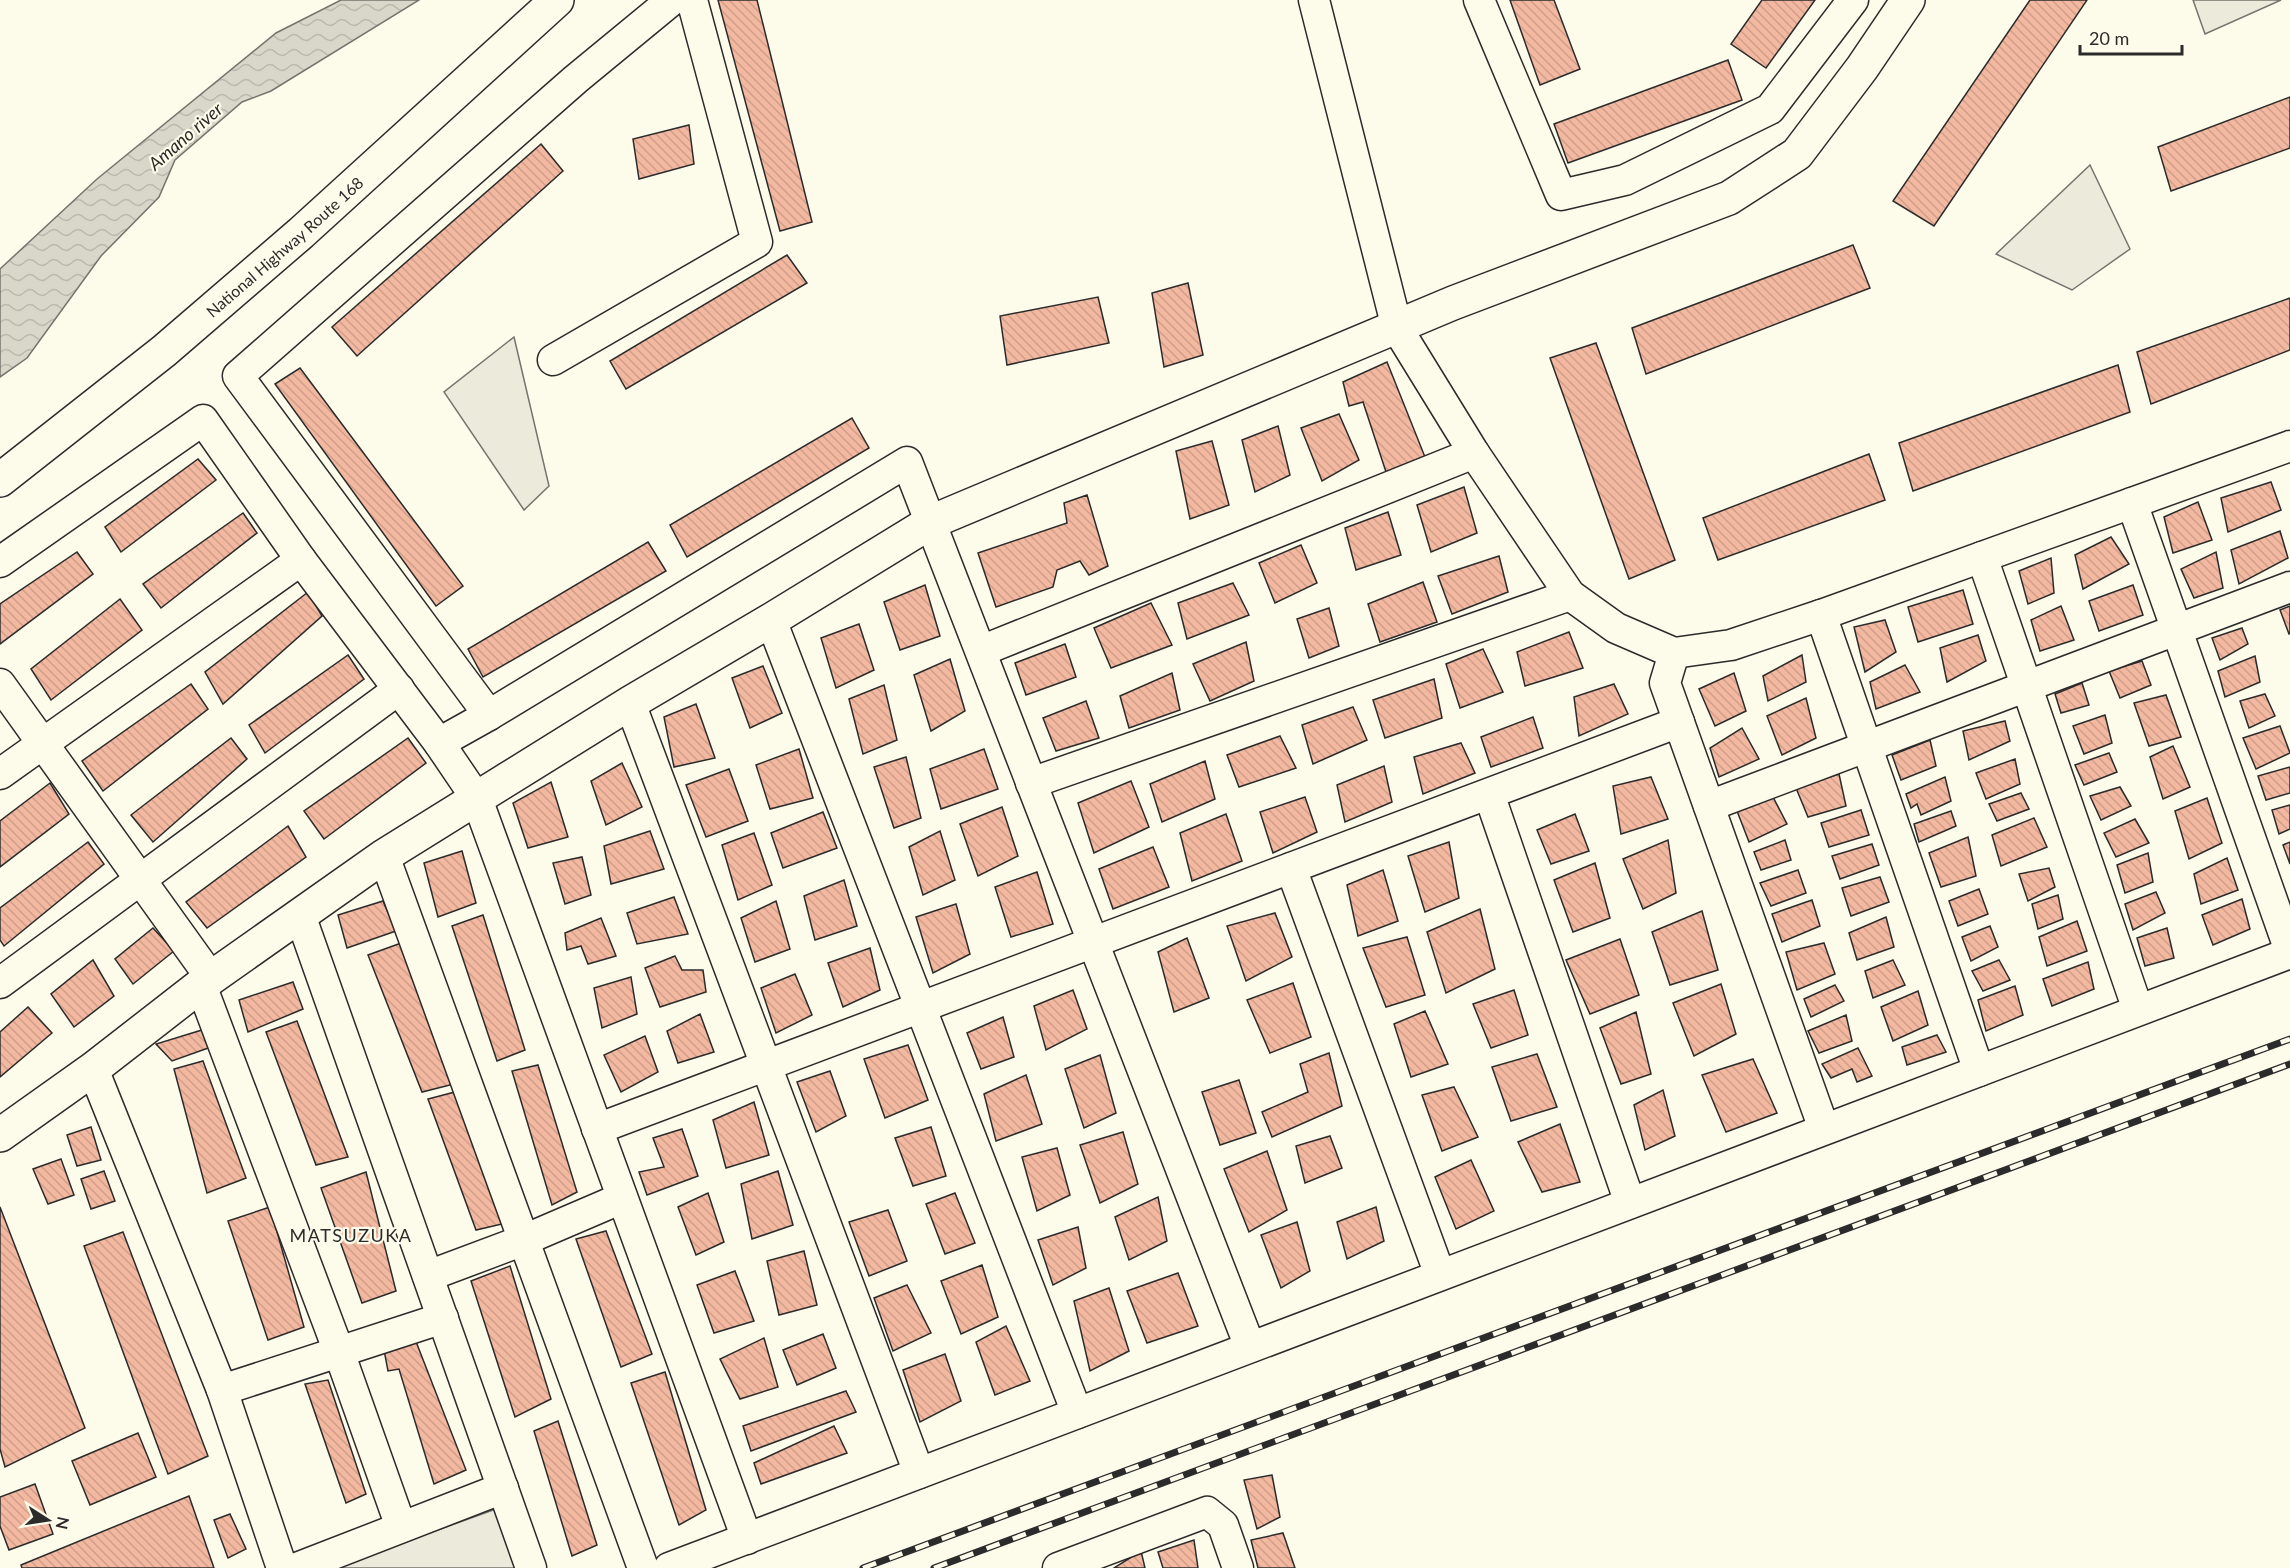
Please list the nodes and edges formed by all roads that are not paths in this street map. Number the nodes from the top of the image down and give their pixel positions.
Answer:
1 (557, 0) edge
2 (672, 0) edge
3 (692, 0) edge
4 (1314, 0) edge
5 (1479, 0) edge
6 (1853, 0) edge
7 (1908, 0) edge
8 (1397, 328) junction
9 (553, 360) dead end
10 (2290, 446) edge
11 (1474, 453) junction
12 (0, 480) edge
13 (2132, 503) junction
14 (931, 522) junction
15 (1982, 557) junction
16 (301, 560) junction
17 (0, 562) edge
18 (2290, 587) edge
19 (1570, 595) junction
20 (1821, 615) junction
21 (771, 620) junction
22 (2177, 630) junction
23 (981, 651) junction
24 (1674, 653) junction
25 (0, 684) edge
26 (2026, 686) junction
27 (399, 689) junction
28 (630, 703) junction
29 (489, 715) junction
30 (1679, 722) junction
31 (439, 743) junction
32 (42, 744) junction
33 (1867, 746) junction
34 (0, 774) edge
35 (1031, 783) junction
36 (1489, 794) junction
37 (477, 799) junction
38 (1709, 806) junction
39 (384, 856) junction
40 (1292, 868) junction
41 (140, 881) junction
42 (300, 915) junction
43 (1093, 942) junction
44 (2290, 952) edge
45 (206, 982) junction
46 (0, 983) edge
47 (920, 1007) junction
48 (2138, 1010) junction
49 (765, 1066) junction
50 (93, 1069) junction
51 (1979, 1071) junction
52 (597, 1129) junction
53 (1824, 1130) junction
54 (0, 1135) edge
55 (622, 1198) junction
56 (1630, 1203) junction
57 (524, 1240) junction
58 (1440, 1275) junction
59 (428, 1276) junction
60 (443, 1318) junction
61 (1250, 1347) junction
62 (339, 1352) junction
63 (222, 1390) junction
64 (1077, 1413) junction
65 (919, 1473) junction
66 (503, 1488) junction
67 (401, 1527) junction
68 (747, 1539) junction
69 (282, 1568) edge
70 (297, 1568) edge
71 (531, 1568) edge
72 (643, 1568) edge
73 (669, 1568) edge
74 (1058, 1568) edge
75 (1238, 1568) edge

1 - 12 main road, National Highway Route 168
2 - 29 street
3 - 9 street
4 - 8 street
5 - 6 street
7 - 8 main road
8 - 11 street
8 - 14 main road
10 - 13 street
11 - 19 street
11 - 23 street
13 - 15 street
13 - 22 street
14 - 21 main road
14 - 23 street
14 - 29 street
15 - 20 street
15 - 26 street
16 - 17 street
16 - 27 street
16 - 32 street
18 - 22 street
19 - 24 street
19 - 35 street
20 - 24 street
20 - 33 street
21 - 28 main road
21 - 47 street
22 - 26 street
22 - 44 street
23 - 35 street
24 - 30 street
25 - 32 street
26 - 33 street
26 - 48 street
27 - 31 street
27 - 41 street
28 - 37 main road
28 - 49 street
29 - 31 street
30 - 36 street
30 - 38 street
31 - 37 street
32 - 34 street
32 - 41 street
33 - 38 street
33 - 51 street
35 - 43 street
36 - 40 street
36 - 56 street
37 - 39 main road
37 - 52 street
38 - 53 street
39 - 42 main road
39 - 57 street
40 - 43 street
40 - 58 street
41 - 45 street
41 - 46 street
42 - 45 main road
42 - 59 street
43 - 47 street
43 - 61 street
44 - 48 street
45 - 50 main road
45 - 62 street
47 - 49 street
47 - 64 street
48 - 51 street
49 - 52 street
49 - 65 street
50 - 54 main road
50 - 63 street
51 - 53 street
52 - 55 street
53 - 56 street
55 - 57 street
55 - 68 street
56 - 58 street
57 - 59 street
57 - 72 street
58 - 61 street
59 - 60 street
60 - 62 street
60 - 66 street
61 - 64 street
62 - 63 street
62 - 67 street
63 - 69 street
64 - 65 street
65 - 68 street
66 - 67 street
66 - 71 street
67 - 70 street
68 - 73 street
74 - 75 street

